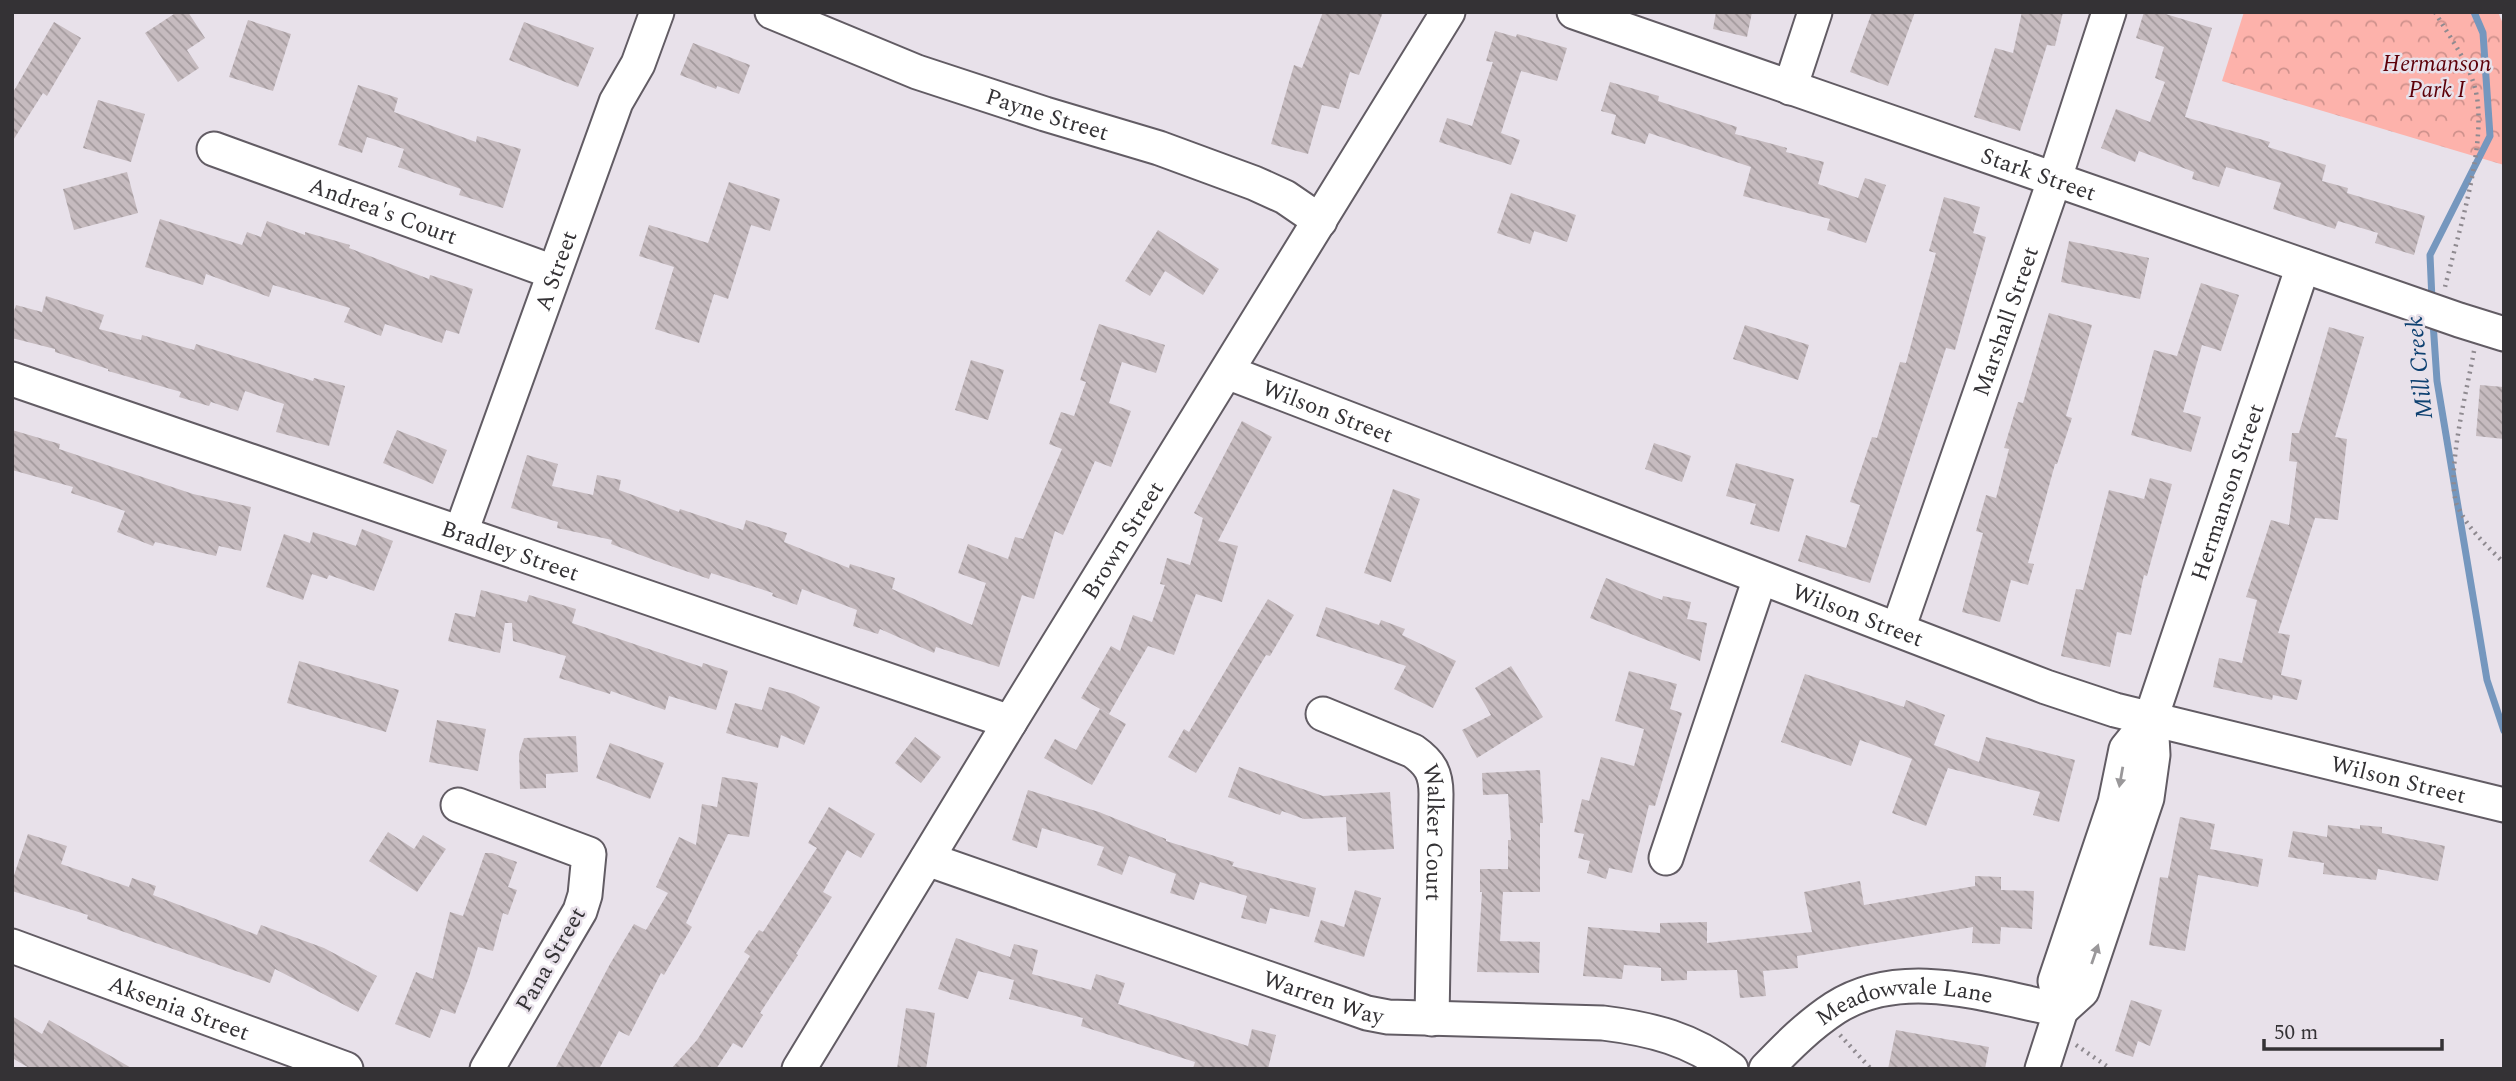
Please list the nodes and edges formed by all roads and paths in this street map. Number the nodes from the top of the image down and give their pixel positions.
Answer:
1 (657, 12) edge
2 (772, 12) edge
3 (1448, 12) edge
4 (1574, 12) edge
5 (1815, 12) edge
6 (2109, 12) edge
7 (2435, 12) edge
8 (1790, 88) junction
9 (214, 149) dead end
10 (2053, 181) junction
11 (1320, 221) junction
12 (2304, 266) junction
13 (553, 272) junction
14 (2444, 293) dead end
15 (2489, 340) edge
16 (1227, 372) junction
17 (12, 379) edge
18 (461, 532) junction
19 (2504, 563) edge
20 (1760, 578) junction
21 (1898, 629) junction
22 (1323, 714) dead end
23 (2151, 718) junction
24 (1010, 722) junction
25 (458, 805) dead end
26 (2504, 805) edge
27 (1667, 858) dead end
28 (928, 859) junction
29 (12, 946) edge
30 (1825, 1015) junction
31 (1432, 1019) junction
32 (2051, 1039) edge
33 (346, 1069) edge
34 (487, 1069) edge
35 (799, 1069) edge
36 (1731, 1069) edge
37 (1766, 1069) edge
38 (1871, 1069) edge
39 (2111, 1069) edge

1 - 13 street, A Street
2 - 11 street, Payne Street
3 - 11 street, Brown Street
4 - 8 street, Stark Street
5 - 8 street
6 - 10 street, Marshall Street
7 - 14 path
8 - 10 street, Stark Street
9 - 13 street, Andrea's Court
10 - 12 street, Stark Street
10 - 21 street, Marshall Street
11 - 16 street, Brown Street
12 - 15 street, Stark Street
12 - 23 street, Hermanson Street
13 - 18 street, A Street
15 - 19 path
16 - 20 street, Wilson Street
16 - 24 street, Brown Street
17 - 18 street, Bradley Street
18 - 24 street, Bradley Street
20 - 21 street, Wilson Street
20 - 27 street
21 - 23 street, Wilson Street
22 - 31 street, Walker Court
23 - 26 street, Wilson Street
23 - 32 street, Hermanson Street
24 - 28 street, Brown Street
25 - 34 street, Pana Street
28 - 31 street, Warren Way
28 - 35 street, Brown Street
29 - 33 street, Aksenia Street
30 - 32 street, Meadowvale Lane
30 - 37 street, Meadowvale Lane
30 - 38 path
31 - 36 street, Warren Way
32 - 39 path

